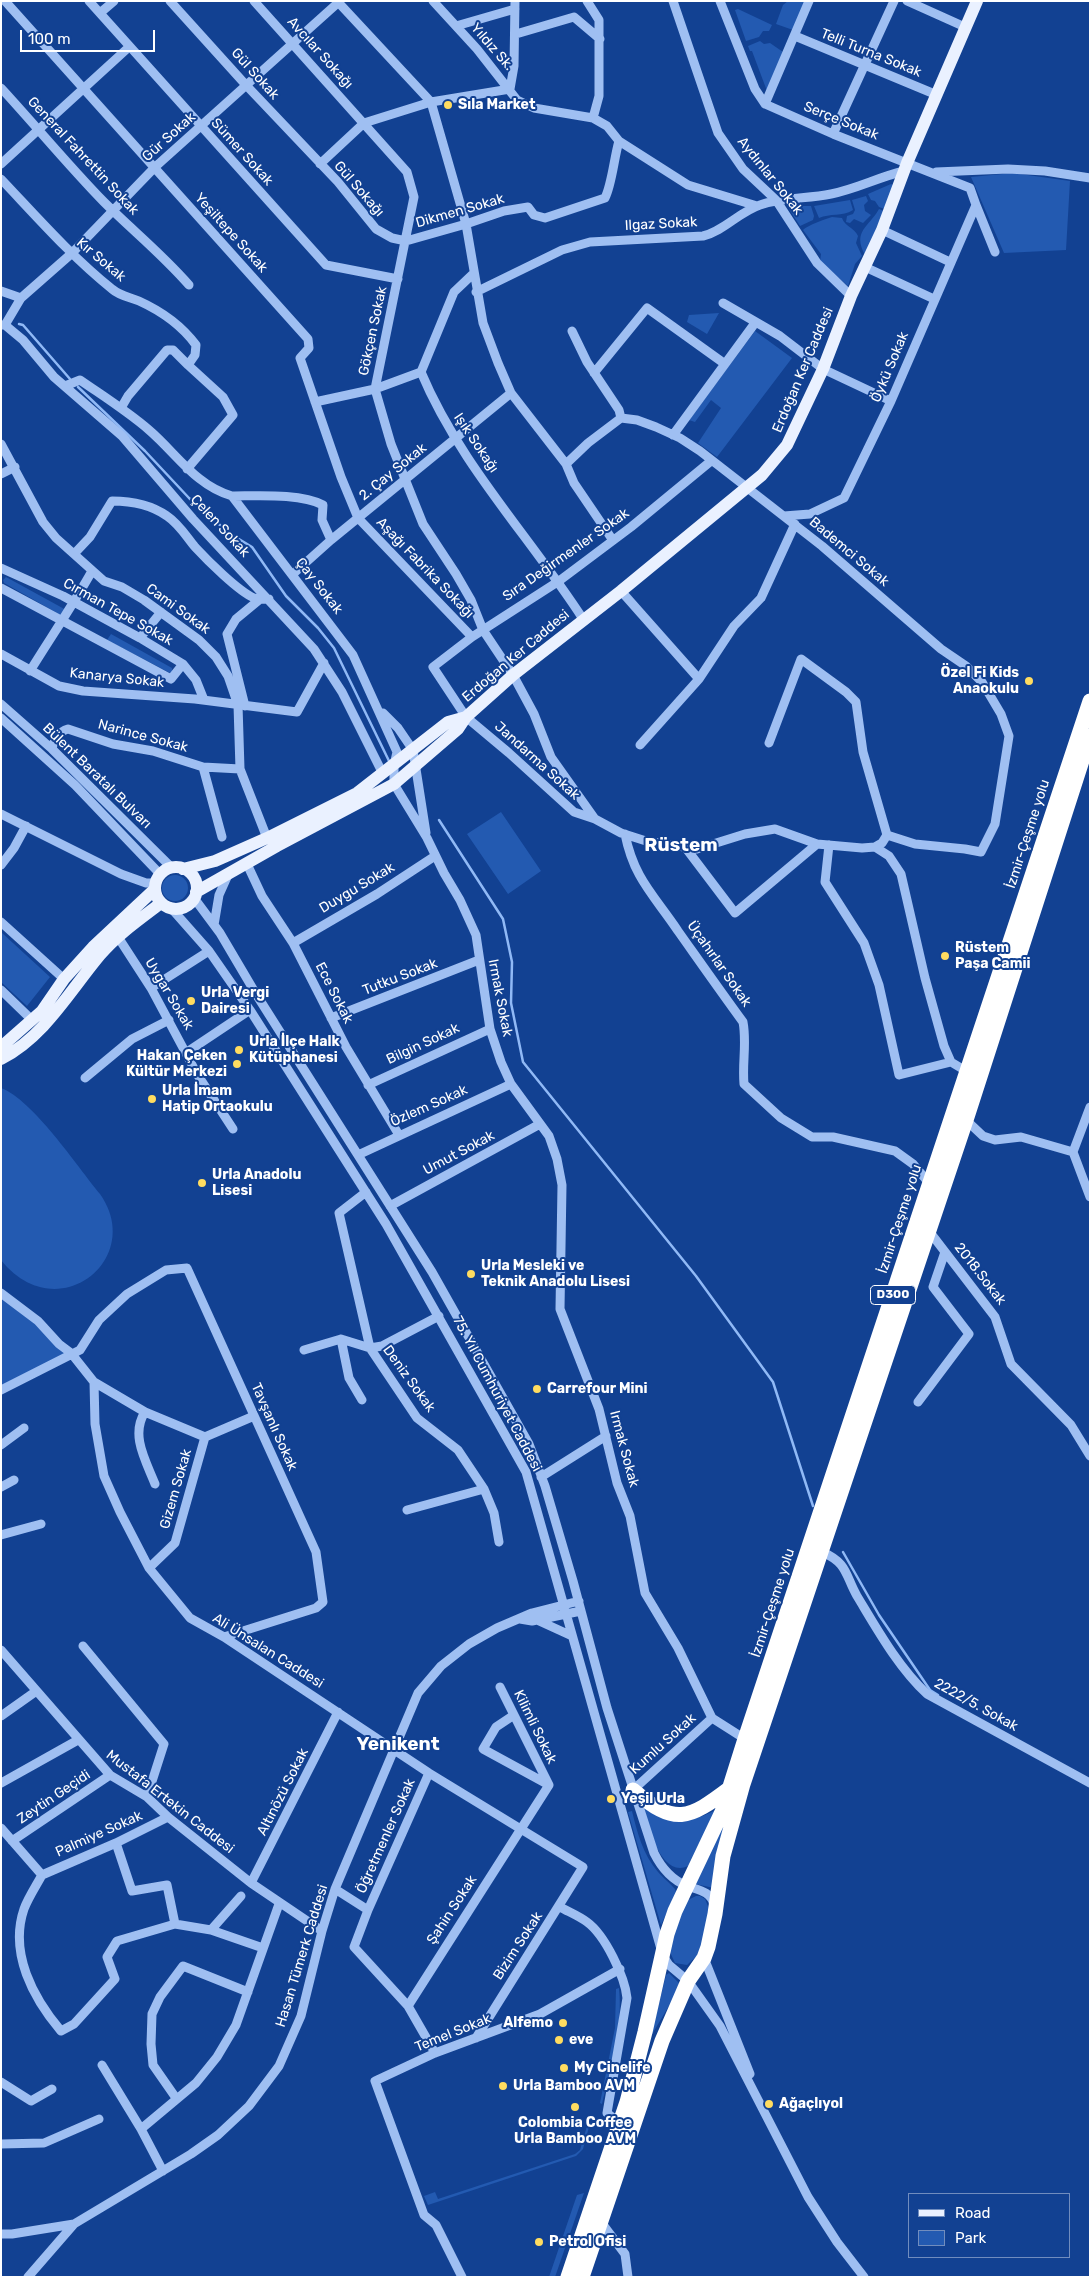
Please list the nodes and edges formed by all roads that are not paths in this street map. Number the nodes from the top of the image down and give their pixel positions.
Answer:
1 (5, 1) edge
2 (89, 1) edge
3 (114, 1) edge
4 (170, 1) edge
5 (254, 1) edge
6 (433, 1) edge
7 (586, 1) edge
8 (673, 1) edge
9 (720, 1) edge
10 (809, 1) edge
11 (894, 1) edge
12 (907, 1) edge
13 (977, 1) edge
14 (338, 2) edge
15 (515, 5) edge
16 (100, 13) junction
17 (456, 26) junction
18 (965, 27) junction
19 (516, 34) junction
20 (795, 36) junction
21 (600, 39) junction
22 (292, 42) junction
23 (130, 47) junction
24 (864, 64) junction
25 (245, 84) junction
26 (1, 88) edge
27 (84, 88) junction
28 (510, 89) junction
29 (936, 94) junction
30 (431, 102) junction
31 (765, 104) junction
32 (593, 118) junction
33 (364, 123) junction
34 (200, 126) junction
35 (40, 130) junction
36 (833, 134) junction
37 (619, 141) junction
38 (1, 164) edge
39 (320, 164) junction
40 (906, 167) junction
41 (154, 168) junction
42 (932, 172) junction
43 (1090, 178) edge
44 (1, 179) edge
45 (776, 200) junction
46 (976, 205) junction
47 (757, 206) junction
48 (114, 212) junction
49 (466, 224) junction
50 (882, 230) junction
51 (406, 240) junction
52 (995, 252) dead end
53 (71, 254) junction
54 (950, 262) junction
55 (865, 267) junction
56 (474, 274) junction
57 (398, 279) junction
58 (189, 285) dead end
59 (1, 291) edge
60 (476, 292) junction
61 (851, 296) junction
62 (21, 298) junction
63 (934, 299) junction
64 (723, 303) dead end
65 (755, 323) junction
66 (3, 325) edge
67 (572, 331) dead end
68 (188, 364) junction
69 (725, 364) junction
70 (823, 369) junction
71 (421, 372) junction
72 (594, 373) junction
73 (65, 386) junction
74 (375, 389) junction
75 (511, 393) junction
76 (891, 401) junction
77 (315, 402) junction
78 (121, 408) junction
79 (621, 418) junction
80 (673, 435) junction
81 (455, 440) junction
82 (1, 444) edge
83 (710, 461) junction
84 (566, 464) junction
85 (14, 468) junction
86 (187, 469) junction
87 (1, 474) edge
88 (405, 481) junction
89 (748, 486) junction
90 (232, 496) junction
91 (784, 516) junction
92 (358, 518) junction
93 (795, 524) junction
94 (331, 540) junction
95 (612, 540) junction
96 (74, 554) junction
97 (1, 568) edge
98 (92, 571) junction
99 (293, 574) junction
100 (559, 581) junction
101 (1, 588) edge
102 (621, 591) junction
103 (255, 598) junction
104 (269, 599) junction
105 (74, 604) junction
106 (161, 612) junction
107 (61, 619) junction
108 (583, 619) junction
109 (483, 630) junction
110 (472, 637) junction
111 (140, 638) junction
112 (1, 654) edge
113 (324, 663) junction
114 (183, 664) junction
115 (434, 667) joint
116 (30, 671) junction
117 (513, 675) junction
118 (699, 679) junction
119 (204, 700) junction
120 (1090, 701) edge
121 (1, 704) edge
122 (242, 705) junction
123 (381, 712) junction
124 (466, 717) junction
125 (1, 718) edge
126 (1090, 736) edge
127 (769, 743) dead end
128 (640, 745) dead end
129 (52, 749) junction
130 (413, 750) junction
131 (416, 763) junction
132 (394, 765) junction
133 (203, 767) junction
134 (240, 768) junction
135 (383, 774) junction
136 (394, 784) junction
137 (1, 814) edge
138 (595, 819) junction
139 (26, 826) junction
140 (625, 834) junction
141 (886, 835) junction
142 (222, 837) dead end
143 (267, 838) junction
144 (427, 838) junction
145 (817, 844) junction
146 (829, 845) junction
147 (685, 847) junction
148 (875, 847) junction
149 (435, 856) junction
150 (247, 864) junction
151 (1, 865) edge
152 (178, 868) junction
153 (228, 874) junction
154 (157, 882) junction
155 (195, 895) junction
156 (166, 906) junction
157 (1, 922) edge
158 (214, 925) junction
159 (118, 937) junction
160 (293, 943) junction
161 (209, 951) junction
162 (479, 960) junction
163 (64, 979) junction
164 (151, 988) junction
165 (1, 990) edge
166 (250, 1010) junction
167 (331, 1018) junction
168 (32, 1020) junction
169 (169, 1020) junction
170 (490, 1028) junction
171 (1, 1047) edge
172 (187, 1052) junction
173 (1, 1059) edge
174 (951, 1062) junction
175 (966, 1071) junction
176 (85, 1078) dead end
177 (511, 1084) junction
178 (368, 1085) junction
179 (1090, 1108) edge
180 (966, 1120) junction
181 (540, 1124) junction
182 (233, 1129) dead end
183 (399, 1135) junction
184 (1073, 1152) junction
185 (358, 1155) junction
186 (929, 1183) junction
187 (366, 1192) junction
188 (1090, 1197) edge
189 (390, 1206) junction
190 (929, 1231) junction
191 (945, 1252) junction
192 (1, 1293) edge
193 (439, 1316) junction
194 (341, 1339) junction
195 (370, 1348) junction
196 (304, 1350) dead end
197 (71, 1353) junction
198 (94, 1382) junction
199 (1, 1390) edge
200 (362, 1400) dead end
201 (918, 1402) dead end
202 (145, 1412) junction
203 (254, 1416) junction
204 (24, 1428) dead end
205 (606, 1436) junction
206 (205, 1437) junction
207 (1, 1444) edge
208 (1090, 1456) edge
209 (541, 1477) junction
210 (14, 1480) dead end
211 (155, 1484) dead end
212 (1, 1487) edge
213 (484, 1489) junction
214 (407, 1510) dead end
215 (41, 1524) dead end
216 (1, 1535) edge
217 (499, 1542) dead end
218 (822, 1552) junction
219 (150, 1568) junction
220 (579, 1601) junction
221 (564, 1610) junction
222 (581, 1611) junction
223 (520, 1619) junction
224 (537, 1620) junction
225 (572, 1636) junction
226 (224, 1637) junction
227 (83, 1646) dead end
228 (1, 1650) edge
229 (500, 1687) dead end
230 (36, 1692) junction
231 (338, 1712) junction
232 (514, 1715) junction
233 (1, 1716) edge
234 (712, 1718) junction
235 (745, 1739) junction
236 (78, 1740) junction
237 (395, 1749) junction
238 (429, 1773) junction
239 (110, 1775) junction
240 (1, 1783) edge
241 (1090, 1783) edge
242 (549, 1785) junction
243 (730, 1788) junction
244 (633, 1790) junction
245 (147, 1797) junction
246 (168, 1817) junction
247 (1, 1828) edge
248 (520, 1829) junction
249 (12, 1841) junction
250 (116, 1843) junction
251 (583, 1867) joint
252 (42, 1874) junction
253 (251, 1883) junction
254 (687, 1886) junction
255 (336, 1889) junction
256 (240, 1896) dead end
257 (279, 1904) junction
258 (560, 1907) junction
259 (368, 1910) junction
260 (716, 1914) junction
261 (175, 1924) junction
262 (211, 1930) junction
263 (322, 1931) junction
264 (264, 1948) junction
265 (663, 1956) junction
266 (704, 1958) junction
267 (620, 1969) junction
268 (688, 1981) junction
269 (248, 1992) junction
270 (701, 2000) junction
271 (408, 2006) junction
272 (677, 2006) junction
273 (476, 2038) junction
274 (435, 2053) junction
275 (102, 2065) dead end
276 (1, 2082) edge
277 (52, 2089) dead end
278 (176, 2098) junction
279 (759, 2098) junction
280 (99, 2119) dead end
281 (620, 2123) junction
282 (140, 2129) junction
283 (1, 2144) edge
284 (163, 2172) junction
285 (601, 2222) junction
286 (74, 2224) junction
287 (1, 2234) edge
288 (28, 2277) edge
289 (462, 2277) edge
290 (568, 2277) edge
291 (582, 2277) edge
292 (628, 2277) edge
293 (864, 2277) edge

1 - 27 street, Yeşiltepe Sokak
2 - 16 street, Sümer Sokak
3 - 16 street
4 - 25 street, Gül Sokak
5 - 22 street, Avcılar Sokağı
6 - 17 street, Yıldız Sk.
7 - 21 street
8 - 45 street, Aydınlar Sokak
9 - 31 street
10 - 20 street
11 - 24 street
12 - 18 street
13 - 18 main road, Erdoğan Ker Caddesi
14 - 22 street, Gür Sokak
14 - 30 street
15 - 17 street
15 - 19 street
16 - 23 street, Sümer Sokak
17 - 28 street, Yıldız Sk.
18 - 29 main road, Erdoğan Ker Caddesi
19 - 21 street
19 - 28 street
20 - 24 street, Telli Turna Sokak
20 - 31 street
21 - 32 street
22 - 25 street, Gür Sokak
22 - 33 street, Avcılar Sokağı
23 - 27 street
23 - 34 street, Sümer Sokak
24 - 29 street, Telli Turna Sokak
24 - 36 street
25 - 34 street, Gür Sokak
25 - 39 street, Gül Sokak
26 - 35 street, General Fahrettin Sokak
27 - 35 street
27 - 41 street, Yeşiltepe Sokak
28 - 30 street
28 - 32 street
29 - 40 main road, Erdoğan Ker Caddesi
30 - 33 street
30 - 49 street
31 - 36 street, Serçe Sokak
32 - 37 street
33 - 39 street
33 - 51 street, Gökçen Sokak
34 - 41 street, Gür Sokak
34 - 57 street, Sümer Sokak
35 - 38 street
35 - 48 street, General Fahrettin Sokak
36 - 40 street, Serçe Sokak
37 - 47 street
37 - 49 street, Dikmen Sokak
39 - 51 street, Gül Sokağı
40 - 42 street, Serçe Sokak
40 - 45 street, Ilgaz Sokak
40 - 50 main road, Erdoğan Ker Caddesi
41 - 48 street, Gür Sokak
41 - 77 street, Yeşiltepe Sokak
42 - 43 street
42 - 46 street, Serçe Sokak
44 - 53 street, Kır Sokak
45 - 47 street, Ilgaz Sokak
45 - 61 street, Aydınlar Sokak
46 - 52 street
46 - 54 street, Öykü Sokak
47 - 60 street, Ilgaz Sokak
48 - 53 street, Gür Sokak
48 - 58 street, General Fahrettin Sokak
49 - 51 street, Dikmen Sokak
49 - 56 street
50 - 54 street
50 - 55 main road, Erdoğan Ker Caddesi
51 - 57 street, Gökçen Sokak
53 - 62 street, Gür Sokak
53 - 68 street, Kır Sokak
54 - 63 street, Öykü Sokak
55 - 61 main road, Erdoğan Ker Caddesi
55 - 63 street
56 - 60 street
56 - 71 street
57 - 74 street, Gökçen Sokak
59 - 62 street
60 - 75 street
61 - 70 main road, Erdoğan Ker Caddesi
62 - 66 street
63 - 76 street, Öykü Sokak
64 - 65 street
65 - 69 street
65 - 70 street
66 - 73 street, Çelen Sokak
67 - 72 street
68 - 78 street
68 - 86 street
69 - 72 street
69 - 80 street
70 - 76 street
70 - 89 main road, Erdoğan Ker Caddesi
71 - 74 street
71 - 81 street, Işık Sokağı
72 - 79 street
73 - 78 street
73 - 104 street, Çelen Sokak
74 - 77 street
74 - 88 street, Gökçen Sokak
75 - 81 street, 2. Çay Sokak
75 - 84 street
76 - 91 street, Öykü Sokak
77 - 92 street, Yeşiltepe Sokak
78 - 86 street
79 - 80 street, Bademci Sokak
79 - 84 street
80 - 83 street, Bademci Sokak
81 - 88 street, 2. Çay Sokak
81 - 100 street, Işık Sokağı
82 - 85 street, Cami Sokak
83 - 89 street, Bademci Sokak
83 - 95 street, Sıra Değirmenler Sokak
84 - 95 street
85 - 87 street
85 - 96 street, Cami Sokak
86 - 90 street
88 - 92 street, 2. Çay Sokak
88 - 109 street, Gökçen Sokak
89 - 91 street, Bademci Sokak
89 - 102 main road, Erdoğan Ker Caddesi
90 - 94 street
90 - 99 street, Çay Sokak
91 - 93 street, Bademci Sokak
92 - 94 street, 2. Çay Sokak
92 - 110 street, Aşağı Fabrika Sokağı
93 - 118 street
93 - 141 street, Bademci Sokak
94 - 99 street, 2. Çay Sokak
95 - 100 street, Sıra Değirmenler Sokak
96 - 98 street, Cami Sokak
96 - 103 street
97 - 105 street, Cırman Tepe Sokak
98 - 105 street
98 - 106 street, Cami Sokak
99 - 123 street, Çay Sokak
100 - 108 street, Işık Sokağı
100 - 109 street, Sıra Değirmenler Sokak
101 - 107 street
102 - 108 main road, Erdoğan Ker Caddesi
102 - 118 street
103 - 104 street
103 - 122 street
104 - 113 street, Çelen Sokak
105 - 107 street
105 - 111 street, Cırman Tepe Sokak
106 - 111 street
106 - 122 street, Cami Sokak
107 - 114 street
107 - 116 street
108 - 117 main road, Erdoğan Ker Caddesi
109 - 110 street, Sıra Değirmenler Sokak
109 - 117 street, Gökçen Sokak
110 - 115 street, Sıra Değirmenler Sokak
111 - 114 street, Cırman Tepe Sokak
112 - 116 street, Kanarya Sokak
113 - 122 street
113 - 135 street, Çelen Sokak
114 - 119 street, Cırman Tepe Sokak
115 - 124 street, Jandarma Sokak
116 - 119 street, Kanarya Sokak
117 - 124 main road, Erdoğan Ker Caddesi
117 - 138 street, Gökçen Sokak
118 - 128 street
119 - 122 street, Kanarya Sokak
120 - 175 highway, İzmir-Çeşme yolu / D300
121 - 129 street, Bülent Baratalı Bulvarı
122 - 134 street, Cami Sokak
123 - 130 street
123 - 132 street, Çay Sokak
124 - 130 main road, Erdoğan Ker Caddesi
124 - 131 main road, Erdoğan Ker Caddesi
124 - 138 street, Jandarma Sokak
125 - 154 street, Bülent Baratalı Bulvarı
126 - 180 highway, İzmir-Çeşme yolu / D300
127 - 141 street
129 - 133 street, Narince Sokak
129 - 152 street, Bülent Baratalı Bulvarı
130 - 131 street
130 - 132 main road, Erdoğan Ker Caddesi
131 - 136 main road, Erdoğan Ker Caddesi
131 - 144 street
132 - 135 main road, Erdoğan Ker Caddesi
132 - 136 street, Çay Sokak
133 - 134 street, Narince Sokak
133 - 142 street
134 - 143 street, Cami Sokak
135 - 143 main road, Erdoğan Ker Caddesi
136 - 144 street
136 - 150 main road, Erdoğan Ker Caddesi
137 - 139 street
138 - 140 street, Jandarma Sokak
139 - 151 street
139 - 154 street
140 - 147 street, Jandarma Sokak
140 - 186 street, Üçahırlar Sokak
141 - 148 street
143 - 152 main road, Erdoğan Ker Caddesi
144 - 149 street, Irmak Sokak
145 - 146 street, Jandarma Sokak
145 - 147 street, Jandarma Sokak
145 - 147 street
146 - 148 street, Jandarma Sokak
146 - 174 street
148 - 174 street
149 - 160 street, Duygu Sokak
149 - 162 street, Irmak Sokak
150 - 153 main road, Erdoğan Ker Caddesi
150 - 160 street, Ece Sokak
152 - 154 main road
152 - 155 main road
153 - 155 main road, Erdoğan Ker Caddesi
153 - 158 street
154 - 156 main road
154 - 163 main road
155 - 156 main road
155 - 158 street, 75. Yıl Cumhuriyet Caddesi
156 - 159 main road
156 - 161 street, 75. Yıl Cumhuriyet Caddesi
157 - 163 street
158 - 185 street, 75. Yıl Cumhuriyet Caddesi
159 - 164 street, Uygar Sokak
159 - 173 main road
160 - 167 street, Ece Sokak
161 - 164 street
161 - 166 street, 75. Yıl Cumhuriyet Caddesi
162 - 167 street, Tutku Sokak
162 - 170 street, Irmak Sokak
163 - 168 main road
164 - 169 street, Uygar Sokak
165 - 168 street
166 - 172 street, Uygar Sokak
166 - 187 street, 75. Yıl Cumhuriyet Caddesi
167 - 178 street, Ece Sokak
168 - 171 main road
169 - 172 street, Uygar Sokak
169 - 176 street
170 - 177 street, Irmak Sokak
170 - 178 street, Bilgin Sokak
172 - 182 street
174 - 175 street
175 - 186 highway, İzmir-Çeşme yolu / D300
177 - 181 street, Irmak Sokak
177 - 183 street, Özlem Sokak
178 - 183 street, Ece Sokak
179 - 184 street
180 - 184 street
180 - 190 highway, İzmir-Çeşme yolu / D300
181 - 189 street, Umut Sokak
181 - 205 street, Irmak Sokak
183 - 185 street, Özlem Sokak
184 - 188 street
185 - 189 street, 75. Yıl Cumhuriyet Caddesi
186 - 235 highway, İzmir-Çeşme yolu / D300
187 - 193 street, 75. Yıl Cumhuriyet Caddesi
187 - 195 street, Deniz Sokak
189 - 209 street, 75. Yıl Cumhuriyet Caddesi
190 - 191 street, 2018.Sokak
190 - 218 highway, İzmir-Çeşme yolu / D300
191 - 201 street
191 - 208 street, 2018.Sokak
192 - 197 street
193 - 195 street
193 - 221 street, 75. Yıl Cumhuriyet Caddesi
194 - 195 street
194 - 196 street
194 - 200 street
195 - 213 street, Deniz Sokak
197 - 198 street
197 - 199 street
197 - 203 street, Tavşanlı Sokak
198 - 202 street
198 - 219 street, Ali Ünsalan Caddesi
202 - 206 street
202 - 211 street
203 - 206 street
203 - 226 street, Tavşanlı Sokak
204 - 207 street
205 - 209 street
205 - 234 street, Irmak Sokak
206 - 219 street, Gizem Sokak
209 - 220 street, 75. Yıl Cumhuriyet Caddesi
210 - 212 street
213 - 214 street
213 - 217 street, Deniz Sokak
215 - 216 street
218 - 241 street, 2222/5. Sokak
218 - 260 highway, İzmir-Çeşme yolu / D300
219 - 226 street, Ali Ünsalan Caddesi
220 - 221 street
220 - 222 street, 75. Yıl Cumhuriyet Caddesi
221 - 222 street
221 - 223 street, Hasan Tümerk Caddesi
221 - 224 street
221 - 225 street, 75. Yıl Cumhuriyet Caddesi
222 - 244 street, 75. Yıl Cumhuriyet Caddesi
223 - 224 street
223 - 237 street, Hasan Tümerk Caddesi
224 - 225 street
225 - 265 street, 75. Yıl Cumhuriyet Caddesi
226 - 231 street, Ali Ünsalan Caddesi
227 - 245 street
228 - 230 street, Mustafa Ertekin Caddesi
229 - 232 street, Kilimli Sokak
230 - 233 street
230 - 236 street, Mustafa Ertekin Caddesi
231 - 237 street, Ali Ünsalan Caddesi
231 - 253 street, Altınözü Sokak
232 - 242 street, Kilimli Sokak
232 - 242 street
234 - 235 street
234 - 244 street, Kumlu Sokak
235 - 243 highway, İzmir-Çeşme yolu / D300
236 - 239 street, Mustafa Ertekin Caddesi
236 - 240 street
237 - 238 street, Ali Ünsalan Caddesi
237 - 255 street, Hasan Tümerk Caddesi
238 - 248 street, Ali Ünsalan Caddesi
238 - 259 street, Öğretmenler Sokak
239 - 245 street, Mustafa Ertekin Caddesi
239 - 249 street, Zeytin Geçidi
242 - 248 street, Kilimli Sokak
243 - 244 highway
243 - 254 highway, İzmir-Çeşme yolu / D300
244 - 254 street, 75. Yıl Cumhuriyet Caddesi
245 - 246 street, Mustafa Ertekin Caddesi
246 - 250 street, Palmiye Sokak
246 - 253 street, Mustafa Ertekin Caddesi
247 - 249 street
248 - 251 street, Ali Ünsalan Caddesi
248 - 271 street, Şahin Sokak
249 - 252 street
250 - 252 street, Palmiye Sokak
250 - 261 street
251 - 258 street, Bizim Sokak
252 - 261 street
253 - 257 street, Mustafa Ertekin Caddesi
254 - 260 street, 75. Yıl Cumhuriyet Caddesi
254 - 265 highway, D300
255 - 259 street
255 - 263 street, Hasan Tümerk Caddesi
256 - 262 street
257 - 263 street, Mustafa Ertekin Caddesi
257 - 264 street
258 - 267 street
258 - 273 street, Bizim Sokak
259 - 271 street
260 - 266 highway, D300
261 - 262 street
262 - 264 street
263 - 284 street, Hasan Tümerk Caddesi
264 - 269 street
265 - 268 street
265 - 281 highway, D300
266 - 268 highway, D300
266 - 279 street
267 - 273 street, Temel Sokak
267 - 281 street
268 - 270 street
268 - 272 highway, D300
269 - 278 street
269 - 278 street
270 - 272 street
270 - 279 street
271 - 274 street
272 - 285 highway, D300
273 - 274 street, Temel Sokak
274 - 289 street, Temel Sokak
275 - 282 street
276 - 277 street
278 - 282 street
279 - 293 street
280 - 283 street
281 - 290 highway, D300
282 - 284 street
284 - 286 street, Hasan Tümerk Caddesi
285 - 291 highway, D300
285 - 292 street
286 - 287 street
286 - 288 street, Hasan Tümerk Caddesi

